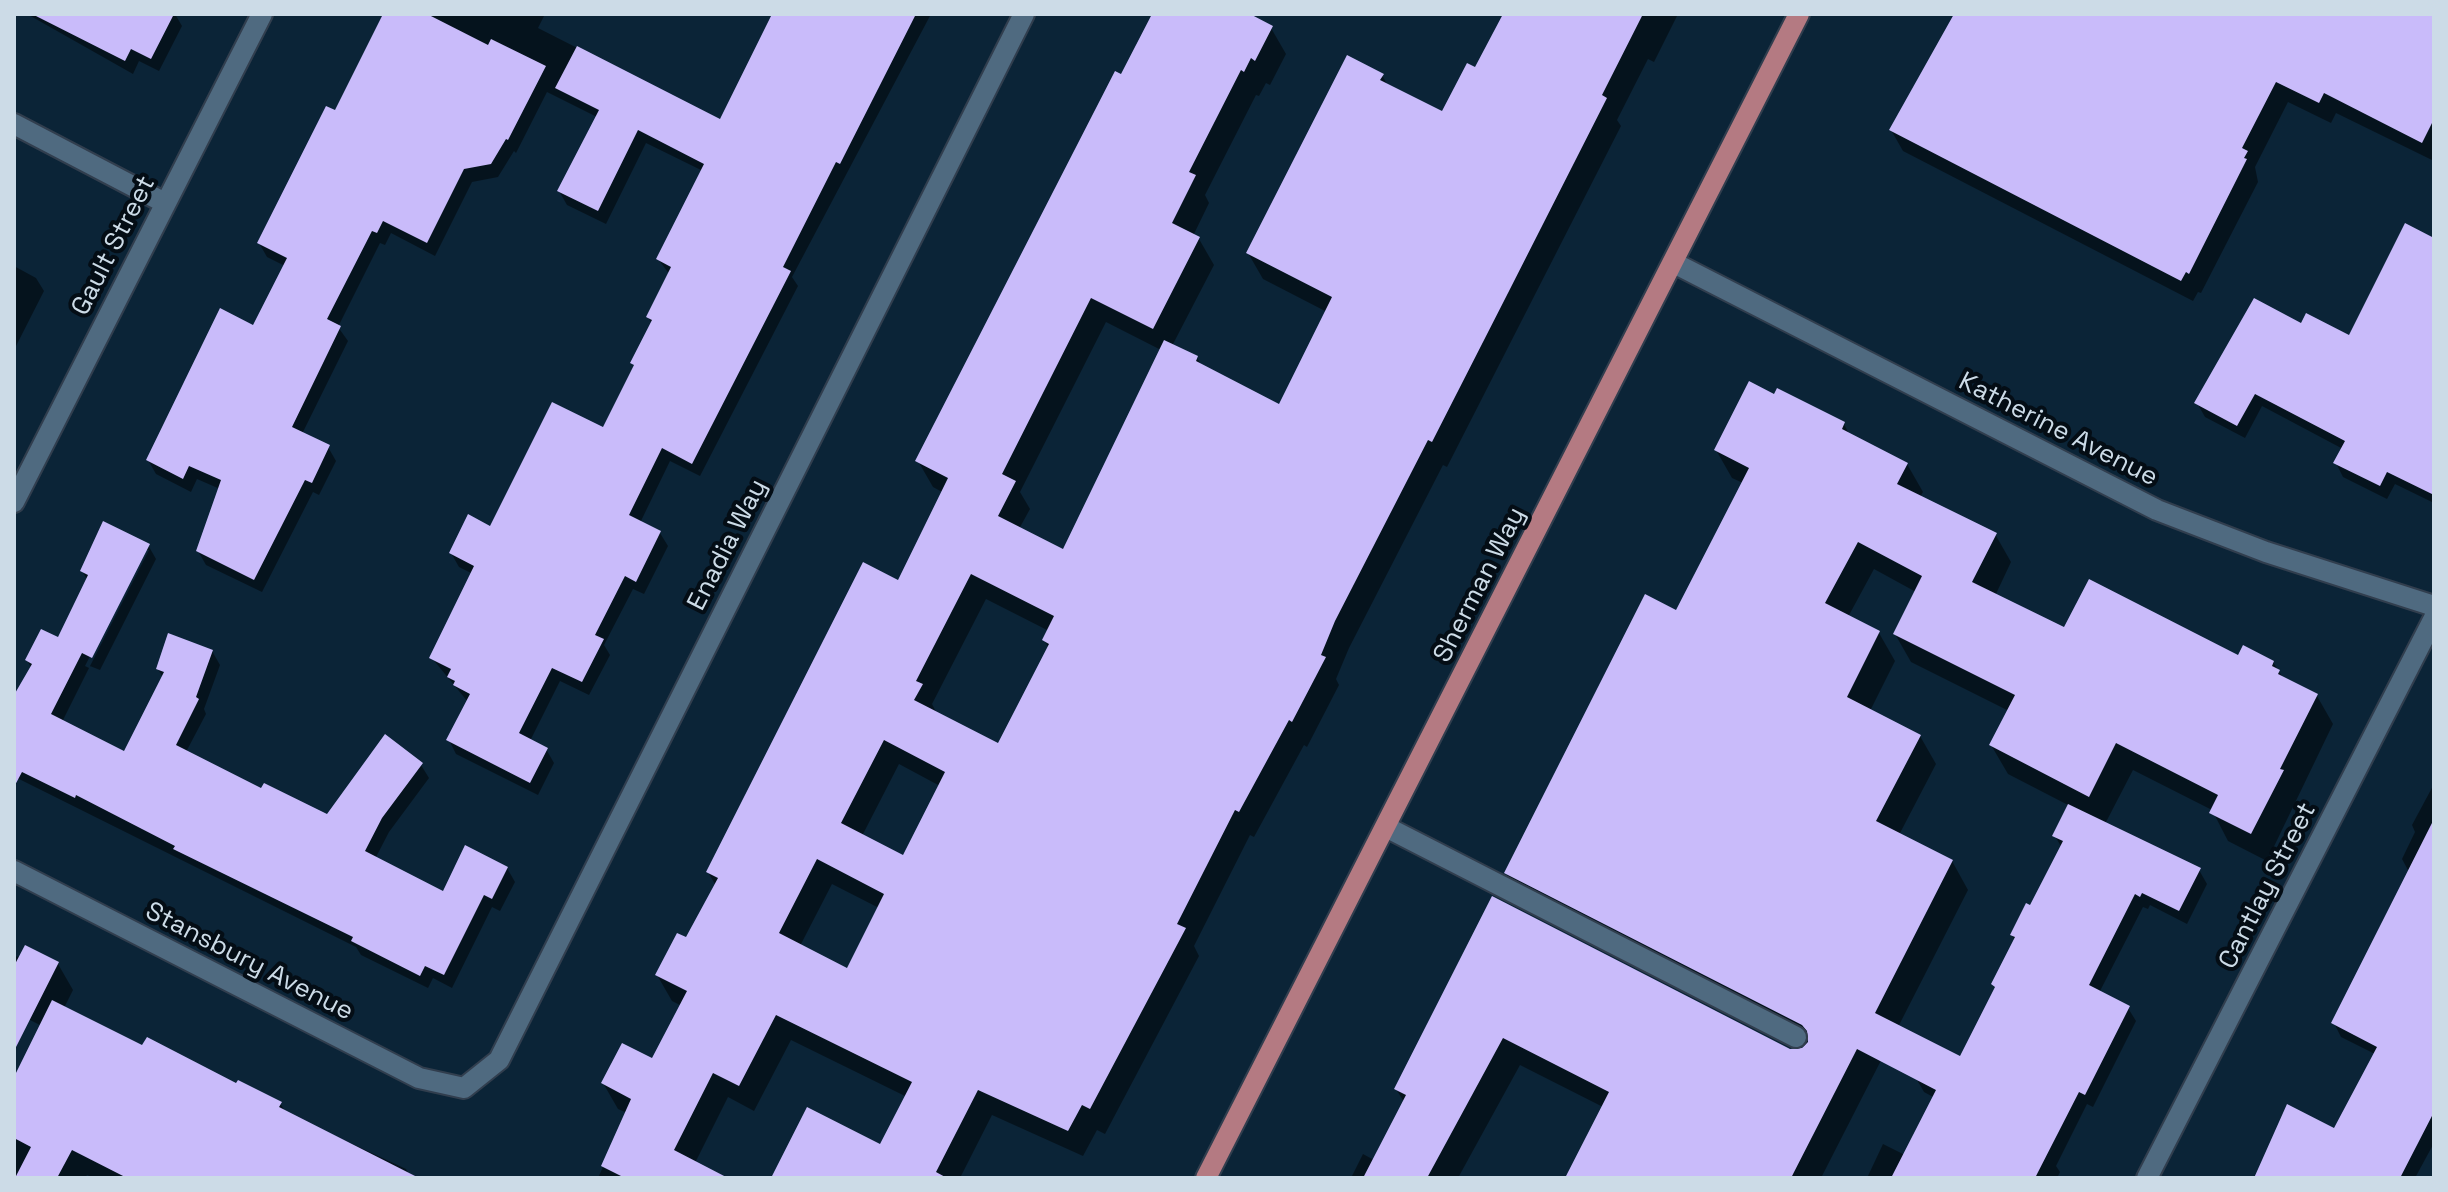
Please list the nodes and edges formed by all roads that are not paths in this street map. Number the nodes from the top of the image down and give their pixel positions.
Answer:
1 (262, 14) edge
2 (1024, 14) edge
3 (1799, 14) edge
4 (14, 124) edge
5 (165, 203) junction
6 (1674, 263) junction
7 (14, 502) edge
8 (2434, 606) edge
9 (2434, 618) edge
10 (1386, 827) junction
11 (14, 871) edge
12 (1796, 1037) dead end
13 (464, 1088) joint
14 (1206, 1178) edge
15 (2147, 1178) edge

1 - 5 street, Gault Street
2 - 13 street, Enadia Way
3 - 6 main road, Sherman Way
4 - 5 street
5 - 7 street, Gault Street
6 - 8 street, Katherine Avenue
6 - 10 main road, Sherman Way
9 - 15 street, Cantlay Street
10 - 12 street
10 - 14 main road, Sherman Way
11 - 13 street, Stansbury Avenue

